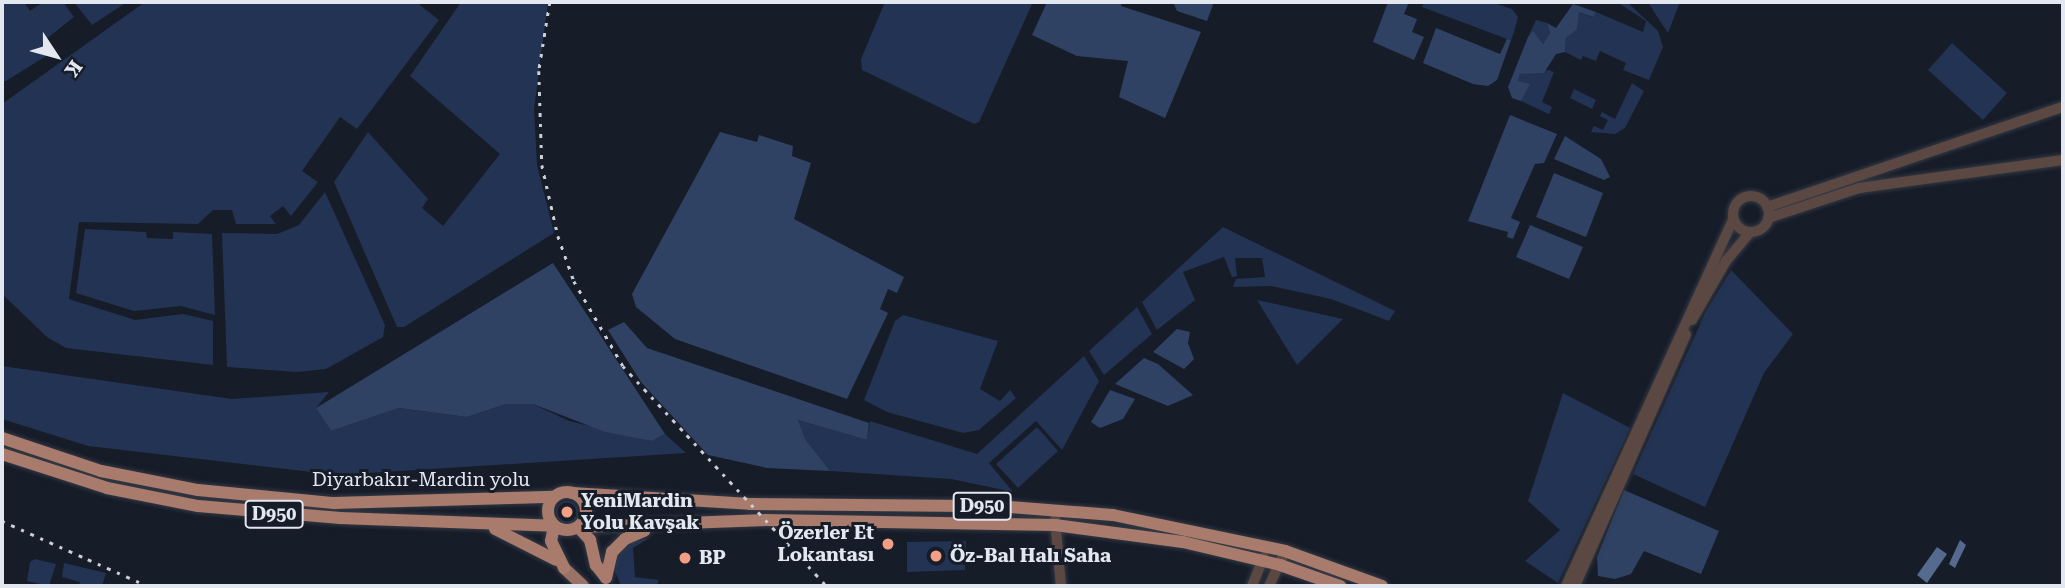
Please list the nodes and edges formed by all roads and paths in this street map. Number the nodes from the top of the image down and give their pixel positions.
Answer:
1 (2063, 107) edge
2 (2063, 160) edge
3 (1768, 212) junction
4 (1733, 219) junction
5 (1750, 232) junction
6 (2, 438) edge
7 (2, 454) edge
8 (572, 493) junction
9 (554, 497) junction
10 (1055, 508) junction
11 (485, 525) junction
12 (1055, 525) junction
13 (554, 526) junction
14 (578, 527) junction
15 (652, 528) junction
16 (1268, 547) junction
17 (1285, 551) junction
18 (1262, 562) junction
19 (1280, 565) junction
20 (564, 568) junction
21 (610, 582) edge
22 (583, 586) edge
23 (1061, 586) edge
24 (1252, 586) edge
25 (1269, 586) edge
26 (1340, 586) edge
27 (1382, 586) edge
28 (1566, 586) edge
29 (1575, 586) edge

1 - 3 street
2 - 3 street
3 - 4 street
3 - 5 street
4 - 5 street
4 - 28 street
5 - 29 street
6 - 9 highway, Diyarbakır-Mardin yolu / D950
7 - 11 highway, Diyarbakır-Mardin yolu / D950
8 - 9 highway
8 - 10 highway, D950
8 - 14 highway
9 - 13 highway
10 - 12 street
10 - 16 highway, D950
11 - 13 highway, Diyarbakır-Mardin yolu / D950
11 - 20 highway
12 - 15 highway, D950
12 - 18 highway, D950
12 - 23 street
13 - 14 highway
13 - 20 highway
14 - 15 highway, D950
14 - 21 highway
15 - 21 highway
16 - 17 highway, D950
16 - 18 street
17 - 19 street
17 - 27 highway, D950
18 - 19 highway, D950
18 - 24 street
19 - 25 street
19 - 26 highway, D950
20 - 22 main road

